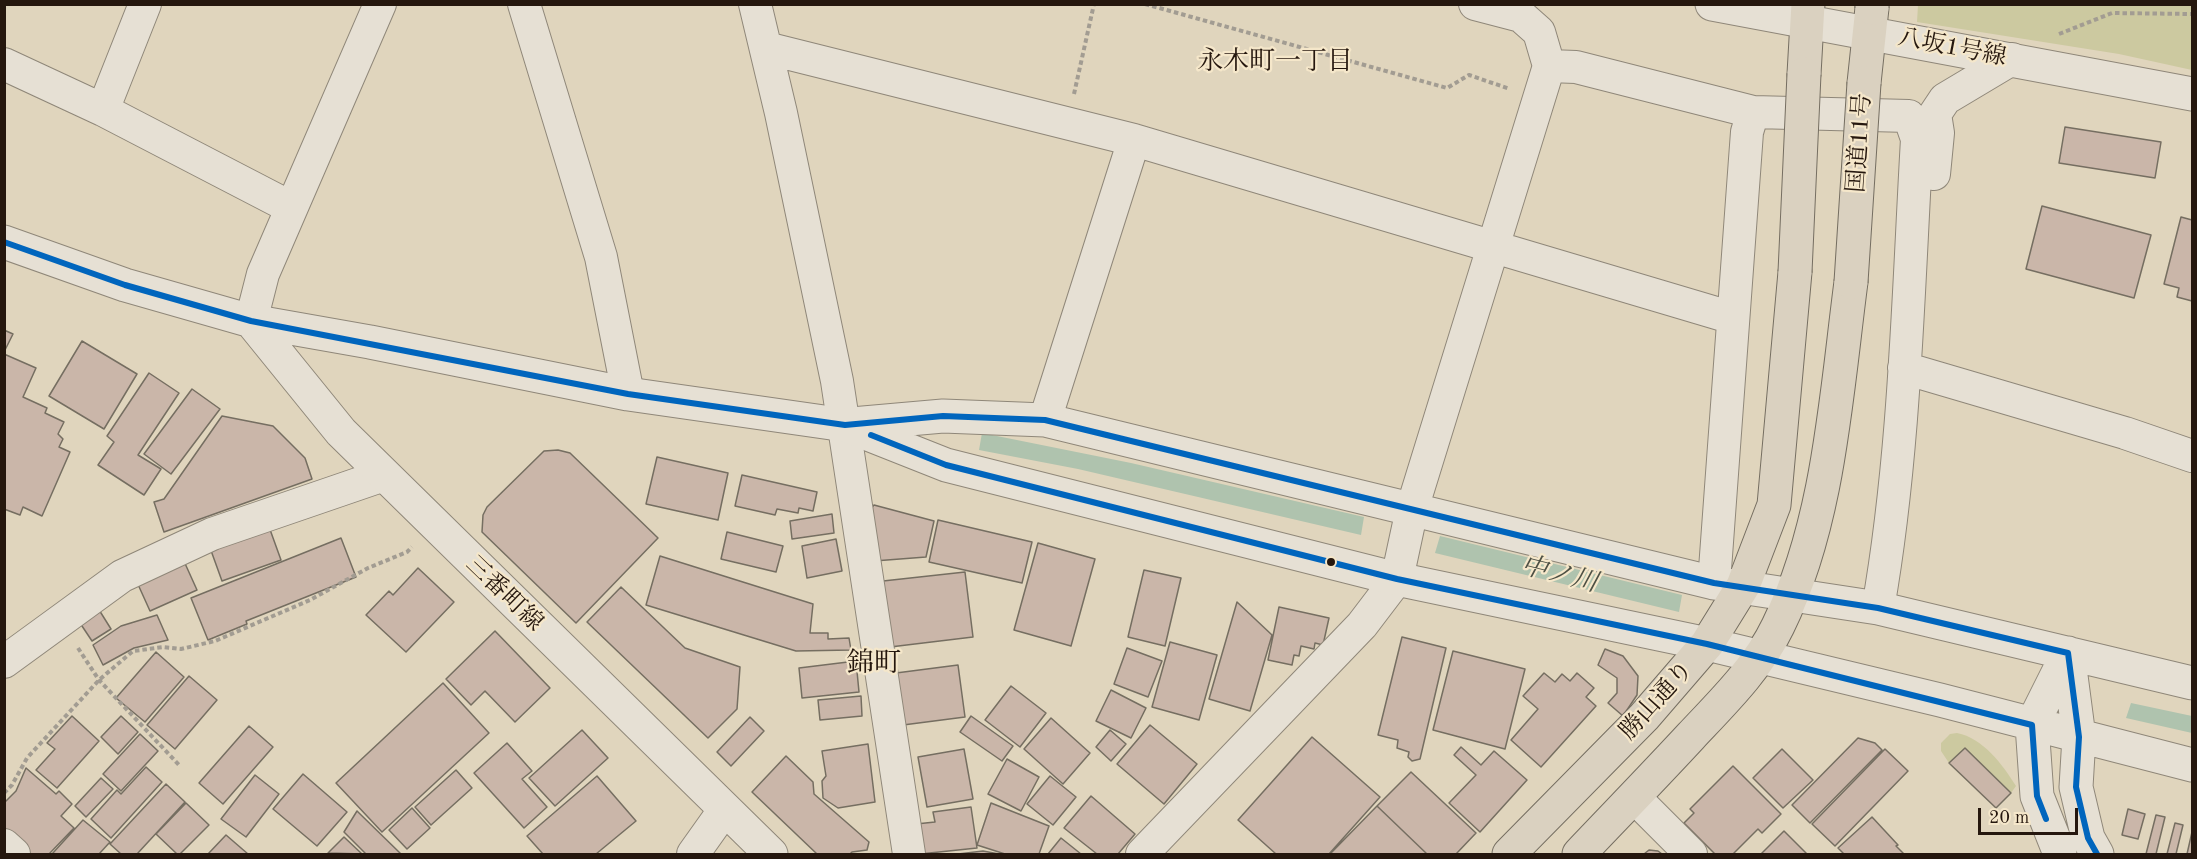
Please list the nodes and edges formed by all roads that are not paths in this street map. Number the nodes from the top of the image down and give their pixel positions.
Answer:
1 (145, 4) edge
2 (380, 4) edge
3 (524, 4) edge
4 (755, 4) edge
5 (1475, 4) edge
6 (1712, 4) edge
7 (1808, 14) edge
8 (1871, 15) edge
9 (766, 48) junction
10 (2012, 60) junction
11 (4, 64) edge
12 (1549, 66) junction
13 (2193, 94) edge
14 (103, 111) junction
15 (1753, 112) junction
16 (1134, 140) junction
17 (1913, 206) junction
18 (290, 207) junction
19 (4, 242) edge
20 (1494, 247) junction
21 (1851, 282) joint
22 (1733, 318) junction
23 (251, 321) junction
24 (1904, 368) junction
25 (628, 394) junction
26 (1045, 420) junction
27 (845, 425) junction
28 (2193, 456) edge
29 (384, 475) junction
30 (1412, 509) junction
31 (1397, 579) junction
32 (1728, 584) junction
33 (1792, 593) junction
34 (1878, 608) junction
35 (1707, 644) junction
36 (2068, 653) junction
37 (1759, 658) junction
38 (4, 662) edge
39 (2193, 683) edge
40 (2032, 725) junction
41 (2079, 737) junction
42 (2193, 765) edge
43 (1634, 797) junction
44 (725, 809) junction
45 (4, 845) edge
46 (1154, 851) edge
47 (14, 855) edge
48 (693, 855) edge
49 (771, 855) edge
50 (909, 855) edge
51 (1509, 855) edge
52 (1579, 855) edge
53 (1691, 855) edge
54 (2060, 855) edge
55 (2097, 855) edge

1 - 14 street
2 - 18 street
3 - 25 street
4 - 9 street
5 - 12 street
6 - 7 street, 八坂1号線
7 - 8 street, 八坂1号線
7 - 32 highway, 勝山通り, bridge
8 - 10 street, 八坂1号線
8 - 21 highway, 国道11号, bridge
9 - 16 street
9 - 27 street
10 - 13 street, 八坂1号線
10 - 17 street
11 - 14 street
12 - 15 street
12 - 20 street
14 - 18 street
15 - 17 street
15 - 22 street
16 - 20 street
16 - 26 street
17 - 24 street
18 - 23 street
19 - 23 street
20 - 22 street
20 - 30 street
21 - 33 highway, 勝山通り
22 - 32 street
23 - 25 street
23 - 29 street, 三番町線
24 - 28 street
24 - 34 street
25 - 27 street
26 - 27 street
26 - 30 street
27 - 31 street
27 - 50 street
29 - 38 street
29 - 44 street, 三番町線
30 - 31 street
30 - 32 street
31 - 35 street
31 - 46 street
32 - 33 street
32 - 35 highway, 勝山通り
33 - 34 street
33 - 37 highway, 勝山通り
34 - 36 street
35 - 37 street
35 - 51 highway, 勝山通り
36 - 39 street
36 - 40 street
36 - 41 street
37 - 40 street
37 - 43 highway, 勝山通り
40 - 41 street
40 - 54 street
41 - 42 street
41 - 55 street
43 - 52 highway, 勝山通り
43 - 53 street
44 - 48 street
44 - 49 street, 三番町線
45 - 47 street

